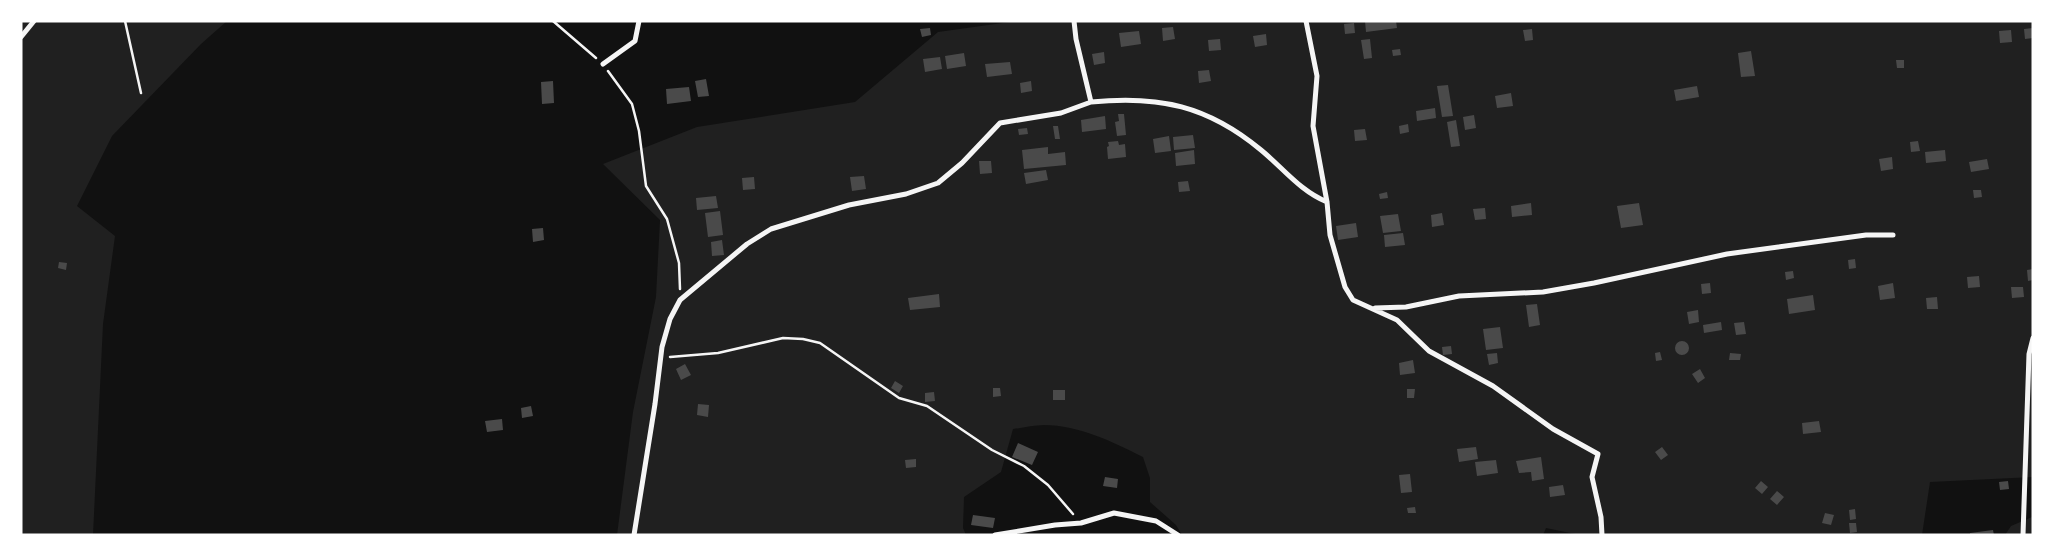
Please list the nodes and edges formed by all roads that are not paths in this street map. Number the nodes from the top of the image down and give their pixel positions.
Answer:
1 (34, 21) edge
2 (639, 21) edge
3 (1074, 21) edge
4 (1306, 21) edge
5 (21, 37) edge
6 (603, 64) road end
7 (1091, 102) junction
8 (1327, 202) junction
9 (1893, 235) dead end
10 (1372, 308) junction
11 (2033, 338) edge
12 (634, 535) edge
13 (996, 535) edge
14 (1178, 535) edge
15 (1602, 535) edge
16 (2023, 535) edge

1 - 5 street
2 - 6 street
3 - 7 street
4 - 8 street
7 - 8 street
7 - 12 street
8 - 10 street
9 - 10 street
10 - 15 street
11 - 16 street
13 - 14 street

